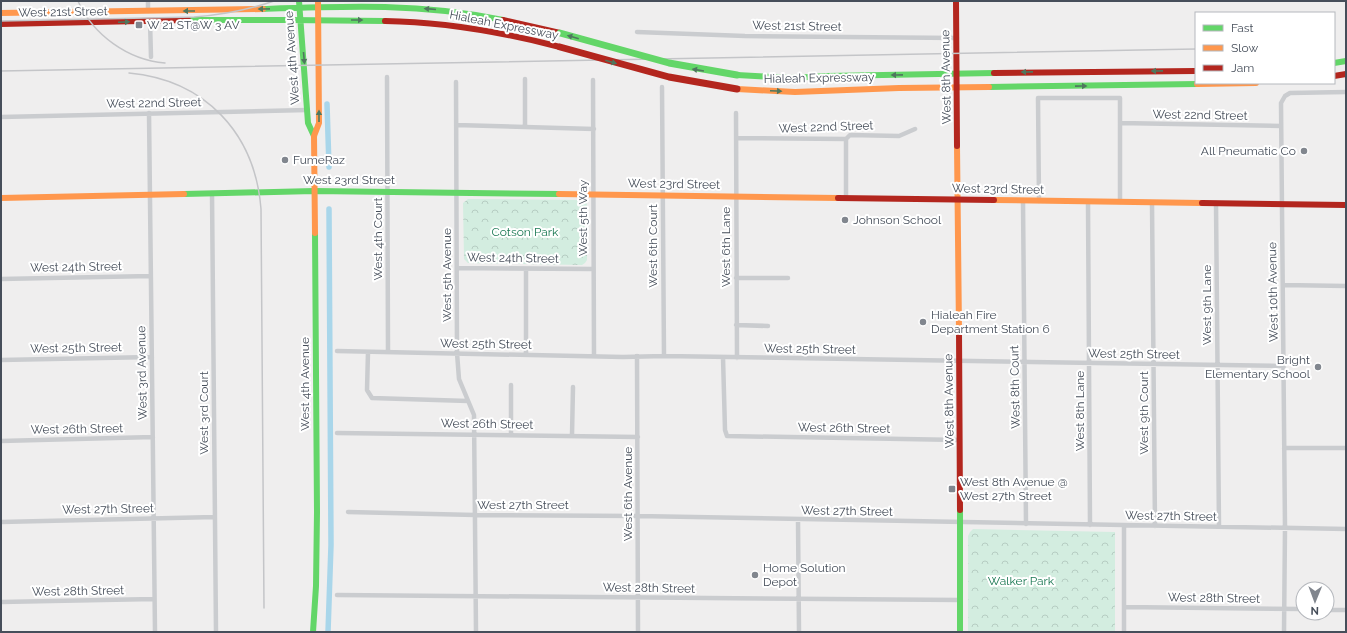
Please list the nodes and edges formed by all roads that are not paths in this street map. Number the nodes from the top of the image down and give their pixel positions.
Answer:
1 (148, 1) edge
2 (956, 1) edge
3 (318, 4) edge
4 (299, 5) edge
5 (148, 11) junction
6 (1, 13) edge
7 (300, 19) junction
8 (318, 20) junction
9 (150, 21) junction
10 (1, 24) edge
11 (637, 32) dead end
12 (957, 38) junction
13 (151, 57) dead end
14 (1346, 61) edge
15 (1335, 63) edge
16 (1195, 71) edge
17 (957, 73) junction
18 (1346, 74) edge
19 (1335, 76) edge
20 (387, 77) dead end
21 (525, 79) dead end
22 (593, 80) dead end
23 (456, 82) dead end
24 (1196, 84) edge
25 (662, 87) dead end
26 (958, 88) junction
27 (1346, 92) edge
28 (307, 110) junction
29 (149, 113) junction
30 (736, 113) dead end
31 (1, 117) edge
32 (1120, 123) junction
33 (456, 125) junction
34 (1281, 126) junction
35 (525, 127) junction
36 (594, 129) junction
37 (915, 129) dead end
38 (314, 136) junction
39 (736, 138) junction
40 (846, 140) junction
41 (314, 191) junction
42 (388, 191) junction
43 (456, 192) junction
44 (212, 193) junction
45 (593, 193) junction
46 (663, 194) junction
47 (150, 195) junction
48 (736, 196) junction
49 (1, 198) edge
50 (846, 198) junction
51 (958, 199) junction
52 (1022, 201) junction
53 (1039, 201) junction
54 (1088, 202) junction
55 (1120, 202) junction
56 (1152, 203) junction
57 (1216, 203) junction
58 (1282, 204) junction
59 (1346, 205) edge
60 (457, 268) junction
61 (526, 269) junction
62 (593, 269) junction
63 (151, 276) junction
64 (736, 278) junction
65 (788, 278) dead end
66 (1, 279) edge
67 (1283, 285) junction
68 (1346, 286) edge
69 (736, 325) junction
70 (768, 326) dead end
71 (337, 351) dead end
72 (368, 352) junction
73 (388, 352) junction
74 (457, 353) junction
75 (526, 354) junction
76 (152, 356) junction
77 (594, 356) junction
78 (637, 356) junction
79 (664, 356) junction
80 (723, 357) junction
81 (737, 358) junction
82 (1, 360) edge
83 (959, 361) junction
84 (1025, 362) junction
85 (1089, 363) junction
86 (1154, 364) junction
87 (1218, 366) junction
88 (1284, 366) junction
89 (511, 385) dead end
90 (572, 387) dead end
91 (468, 400) junction
92 (337, 432) dead end
93 (474, 434) junction
94 (511, 435) junction
95 (572, 435) junction
96 (638, 436) junction
97 (153, 437) junction
98 (960, 440) junction
99 (1, 441) edge
100 (1284, 448) junction
101 (1346, 448) edge
102 (348, 512) dead end
103 (475, 515) junction
104 (638, 516) junction
105 (215, 517) junction
106 (154, 518) junction
107 (798, 520) junction
108 (1, 522) edge
109 (960, 523) junction
110 (1026, 524) junction
111 (1090, 525) junction
112 (1124, 526) junction
113 (1155, 526) junction
114 (1219, 527) junction
115 (1285, 528) junction
116 (1346, 529) edge
117 (337, 595) dead end
118 (476, 596) junction
119 (638, 598) junction
120 (154, 599) junction
121 (799, 599) junction
122 (960, 600) junction
123 (1, 602) edge
124 (1124, 607) junction
125 (1284, 609) junction
126 (1295, 609) edge
127 (1335, 610) edge
128 (1346, 610) edge
129 (155, 632) edge
130 (216, 632) edge
131 (314, 632) edge
132 (476, 632) edge
133 (638, 632) edge
134 (799, 632) edge
135 (960, 632) edge
136 (1124, 632) edge
137 (1284, 632) edge

1 - 5 street
2 - 12 main road, West 8th Avenue
3 - 4 main road, West 21st Street
3 - 8 main road, West 4th Avenue
17 -> 3 main road, Hialeah Expressway, bridge
4 -> 5 main road, West 21st Street
4 - 7 main road, West 4th Avenue
5 - 6 main road, West 21st Street
7 - 8 main road, West 21st Street
7 - 9 main road, West 21st Street
7 -> 28 main road, West 4th Avenue
8 -> 26 main road, Hialeah Expressway, bridge
38 -> 8 main road, West 4th Avenue
10 -> 9 main road, West 21st Street
9 - 13 street
11 - 12 street, West 21st Street
12 - 17 main road, West 8th Avenue
14 - 15 main road
16 -> 17 main road, Hialeah Expressway
17 - 26 main road, West 8th Avenue
18 - 19 main road
20 - 42 street, West 4th Court
21 - 35 street
22 - 36 street, West 5th Way
23 - 33 street, West 5th Avenue
26 -> 24 main road, Hialeah Expressway
25 - 46 street, West 6th Court
26 - 51 main road, West 8th Avenue
27 - 34 street, West 10th Avenue
28 - 29 street, West 22nd Street
28 - 38 main road, West 4th Avenue
29 - 31 street, West 22nd Street
29 - 47 street, West 3rd Avenue
30 - 39 street, West 6th Lane
32 - 34 street, West 22nd Street
32 - 53 street
32 - 55 street
33 - 35 street
33 - 43 street, West 5th Avenue
34 - 58 street, West 10th Avenue
35 - 36 street
36 - 45 street, West 5th Way
37 - 40 street, West 22nd Street
38 - 41 main road, West 4th Avenue
39 - 40 street, West 22nd Street
39 - 48 street, West 6th Lane
40 - 50 street
41 - 42 main road, West 23rd Street
41 - 44 main road, West 23rd Street
41 - 131 main road, West 4th Avenue
42 - 43 main road, West 23rd Street
42 - 73 street, West 4th Court
43 - 45 main road, West 23rd Street
43 - 60 street, West 5th Avenue
44 - 47 main road, West 23rd Street
44 - 105 street, West 3rd Court
45 - 46 main road, West 23rd Street
45 - 62 street, West 5th Way
46 - 48 main road, West 23rd Street
46 - 79 street, West 6th Court
47 - 49 main road, West 23rd Street
47 - 63 street, West 3rd Avenue
48 - 50 main road, West 23rd Street
48 - 64 street, West 6th Lane
50 - 51 main road, West 23rd Street
51 - 52 main road, West 23rd Street
51 - 83 main road, West 8th Avenue
52 - 53 main road, West 23rd Street
52 - 84 street, West 8th Court
53 - 54 main road, West 23rd Street
54 - 55 main road, West 23rd Street
54 - 85 street, West 8th Lane
55 - 56 main road, West 23rd Street
56 - 57 main road, West 23rd Street
56 - 86 street, West 9th Court
57 - 58 main road, West 23rd Street
57 - 87 street, West 9th Lane
58 - 59 main road, West 23rd Street
58 - 67 street, West 10th Avenue
60 - 61 street, West 24th Street
60 - 74 street, West 5th Avenue
61 - 62 street, West 24th Street
61 - 75 street
62 - 77 street, West 5th Way
63 - 66 street, West 24th Street
63 - 76 street, West 3rd Avenue
64 - 65 street
64 - 69 street, West 6th Lane
67 - 68 street
67 - 88 street, West 10th Avenue
69 - 70 street
69 - 81 street, West 6th Lane
71 - 72 street, West 25th Street
72 - 73 street, West 25th Street
72 - 91 street
73 - 74 street, West 25th Street
74 - 75 street, West 25th Street
74 - 91 street, West 5th Avenue
75 - 77 street, West 25th Street
76 - 82 street, West 25th Street
76 - 97 street, West 3rd Avenue
77 - 78 street, West 25th Street
78 - 79 street, West 25th Street
78 - 96 street, West 6th Avenue
79 - 80 street, West 25th Street
80 - 81 street, West 25th Street
80 - 98 street, West 26th Street
81 - 83 street, West 25th Street
83 - 84 street, West 25th Street
83 - 98 main road, West 8th Avenue
84 - 85 street, West 25th Street
84 - 110 street, West 8th Court
85 - 86 street, West 25th Street
85 - 111 street, West 8th Lane
86 - 87 street, West 25th Street
86 - 113 street, West 9th Court
87 - 88 street, West 25th Street
87 - 114 street, West 9th Lane
88 - 100 street, West 10th Avenue
89 - 94 street
90 - 95 street
91 - 93 street, West 5th Avenue
92 - 93 street, West 26th Street
93 - 94 street, West 26th Street
93 - 103 street, West 5th Avenue
94 - 95 street, West 26th Street
95 - 96 street, West 26th Street
96 - 104 street, West 6th Avenue
97 - 99 street, West 26th Street
97 - 106 street, West 3rd Avenue
98 - 109 main road, West 8th Avenue
100 - 101 street
100 - 115 street, West 10th Avenue
102 - 103 street, West 27th Street
103 - 104 street, West 27th Street
103 - 118 street, West 5th Avenue
104 - 107 street, West 27th Street
104 - 119 street, West 6th Avenue
105 - 106 street, West 27th Street
105 - 130 street, West 3rd Court
106 - 108 street, West 27th Street
106 - 120 street, West 3rd Avenue
107 - 109 street, West 27th Street
107 - 121 street
109 - 110 street, West 27th Street
109 - 122 main road, West 8th Avenue
110 - 111 street, West 27th Street
111 - 112 street, West 27th Street
112 - 113 street, West 27th Street
112 - 124 street
113 - 114 street, West 27th Street
114 - 115 street, West 27th Street
115 - 116 street, West 27th Street
115 - 125 street, West 10th Avenue
117 - 118 street, West 28th Street
118 - 119 street, West 28th Street
118 - 132 street, West 5th Avenue
119 - 121 street, West 28th Street
119 - 133 street, West 6th Avenue
120 - 123 street, West 28th Street
120 - 129 street, West 3rd Avenue
121 - 122 street, West 28th Street
121 - 134 street
122 - 135 main road, West 8th Avenue
124 - 125 street, West 28th Street
124 - 136 street
125 - 126 street, West 28th Street
125 - 137 street, West 10th Avenue
127 - 128 street

